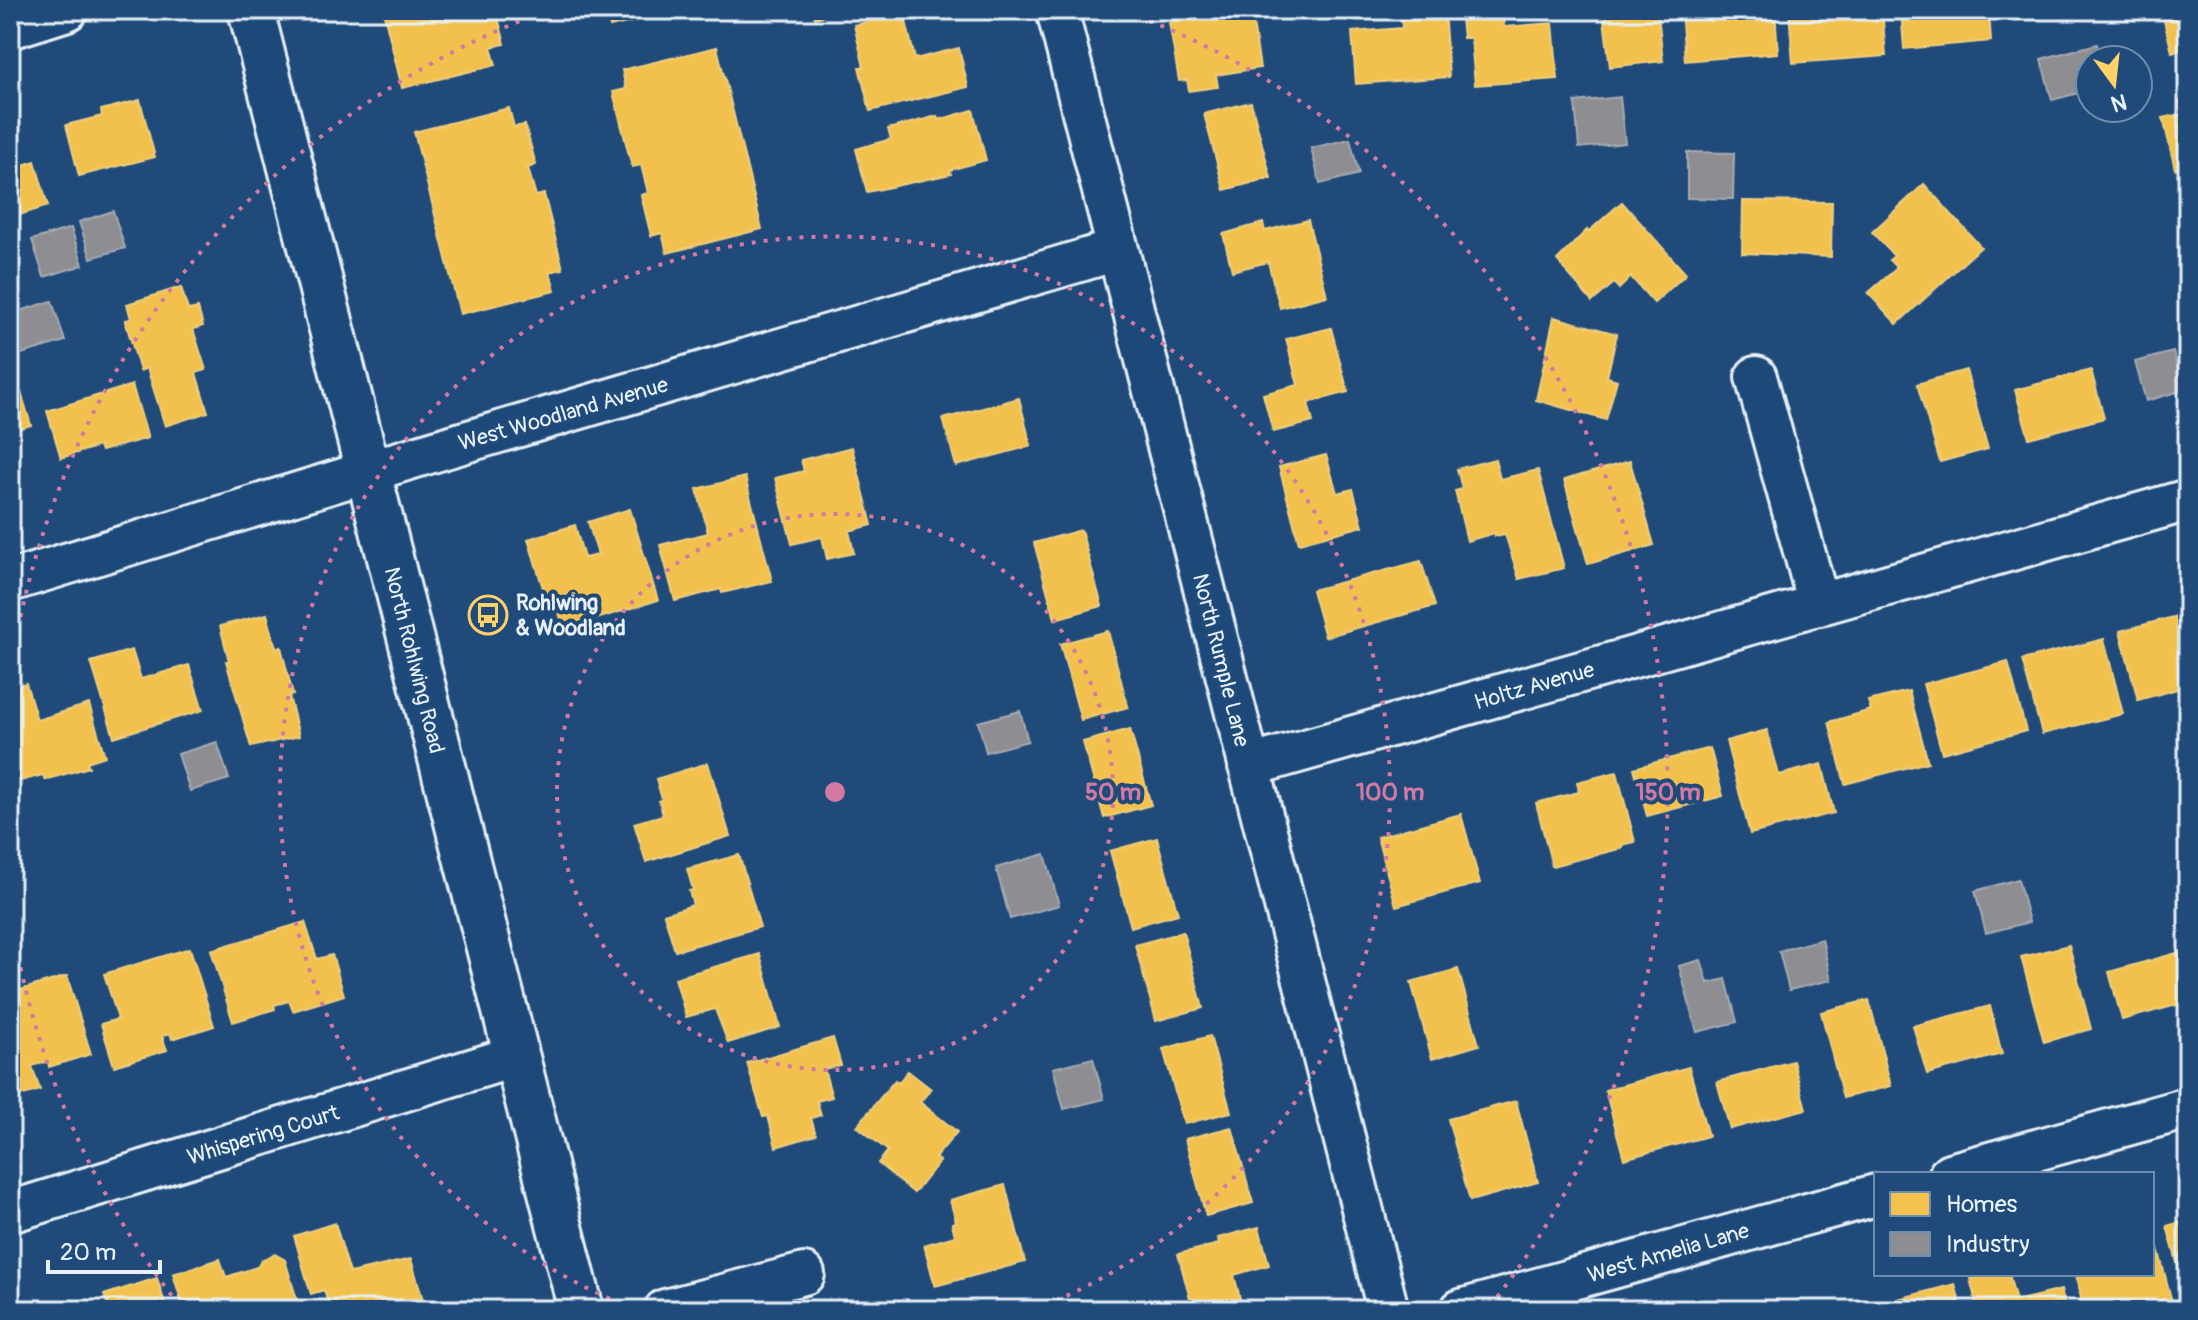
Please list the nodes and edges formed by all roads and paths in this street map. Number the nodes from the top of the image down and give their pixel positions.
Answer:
1 (67, 10) edge
2 (251, 10) edge
3 (1057, 10) edge
4 (10, 28) edge
5 (1117, 250) junction
6 (1756, 377) dead end
7 (368, 472) junction
8 (2188, 500) edge
9 (10, 581) edge
10 (1819, 605) junction
11 (1249, 766) junction
12 (516, 1056) junction
13 (2188, 1108) edge
14 (1957, 1172) edge
15 (1874, 1196) edge
16 (10, 1212) edge
17 (804, 1274) dead end
18 (581, 1310) edge
19 (665, 1310) edge
20 (1388, 1310) edge
21 (1461, 1310) edge

1 - 4 street
2 - 7 main road, North Rohlwing Road
3 - 5 street, North Rumple Lane
5 - 7 street, West Woodland Avenue
5 - 11 street, North Rumple Lane
6 - 10 street
7 - 9 street, West Woodland Avenue
7 - 12 main road, North Rohlwing Road
8 - 10 street, Holtz Avenue
10 - 11 street, Holtz Avenue
11 - 20 street, North Rumple Lane
12 - 16 street, Whispering Court
12 - 18 main road, North Rohlwing Road
13 - 14 street
15 - 21 street, West Amelia Lane
17 - 19 street

